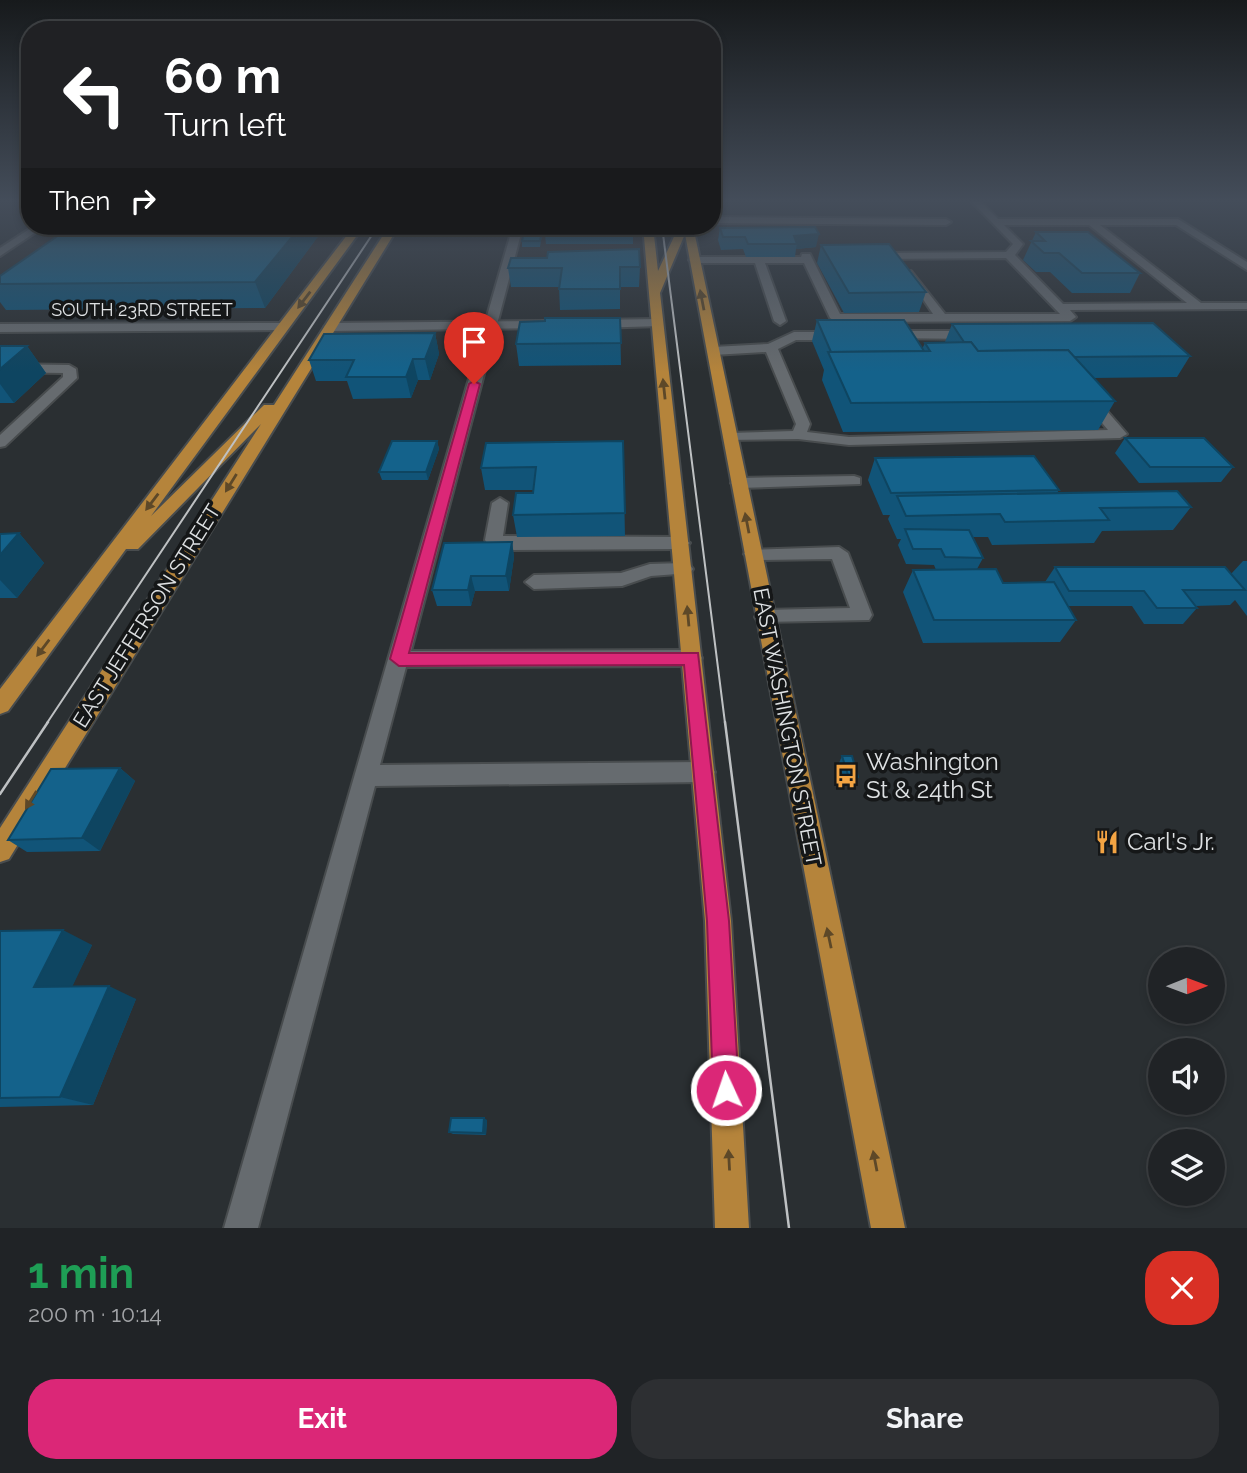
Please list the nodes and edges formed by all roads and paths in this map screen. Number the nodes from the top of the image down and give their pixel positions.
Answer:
1 (336, 257) edge
2 (374, 257) edge
3 (510, 257) edge
4 (651, 257) edge
5 (667, 257) edge
6 (737, 257) edge
7 (806, 257) edge
8 (811, 257) edge
9 (899, 257) edge
10 (1011, 257) edge
11 (1136, 257) edge
12 (1232, 257) edge
13 (694, 260) joint
14 (732, 260) junction
15 (758, 260) junction
16 (1247, 267) edge
17 (655, 298) junction
18 (1247, 306) edge
19 (1060, 307) junction
20 (1199, 307) junction
21 (942, 318) junction
22 (779, 321) dead end
23 (657, 323) junction
24 (587, 324) edge
25 (559, 325) edge
26 (284, 326) junction
27 (491, 326) junction
28 (330, 327) junction
29 (0, 328) edge
30 (982, 335) edge
31 (858, 336) edge
32 (871, 336) edge
33 (771, 348) junction
34 (713, 351) junction
35 (0, 368) edge
36 (295, 383) junction
37 (1085, 394) edge
38 (798, 435) junction
39 (730, 437) junction
40 (0, 443) edge
41 (855, 481) dead end
42 (739, 483) junction
43 (500, 503) dead end
44 (681, 543) junction
45 (753, 554) junction
46 (684, 569) junction
47 (534, 582) dead end
48 (84, 593) junction
49 (765, 617) junction
50 (692, 658) junction
51 (399, 659) junction
52 (0, 705) edge
53 (703, 772) junction
54 (366, 776) junction
55 (0, 850) edge
56 (241, 1228) edge
57 (732, 1228) edge
58 (888, 1228) edge

1 -> 26 main road, EAST JEFFERSON STREET
2 - 28 main road, EAST JEFFERSON STREET
3 - 27 street
4 - 17 main road, EAST WASHINGTON STREET
5 - 17 main road, EAST WASHINGTON STREET
6 - 14 street
7 - 15 street
8 - 21 street
9 - 21 street
10 - 19 street
11 - 20 street
12 - 16 street
13 - 14 street
34 -> 13 main road, EAST WASHINGTON STREET
14 - 15 street
15 - 22 street
17 - 23 main road, EAST WASHINGTON STREET
18 - 20 street
19 - 20 street
19 - 21 street
23 - 24 street
44 -> 23 main road, EAST WASHINGTON STREET
25 - 27 street
26 - 29 street, SOUTH 23RD STREET
26 -> 48 main road, EAST JEFFERSON STREET
27 - 28 street
27 - 51 street
28 - 36 main road, EAST JEFFERSON STREET
30 - 32 street
31 - 33 street
33 - 34 street
33 - 38 street
34 - 39 main road, EAST WASHINGTON STREET
35 - 40 street
36 - 48 main road, EAST JEFFERSON STREET
36 -> 55 main road, EAST JEFFERSON STREET
37 - 38 street
38 - 39 street
39 - 42 main road, EAST WASHINGTON STREET
41 - 42 street
45 -> 42 main road, EAST WASHINGTON STREET
43 - 44 street
44 - 46 main road, EAST WASHINGTON STREET
45 - 49 main road, EAST WASHINGTON STREET
45 - 49 street
46 - 47 street
50 -> 46 main road, EAST WASHINGTON STREET
48 -> 52 main road, EAST JEFFERSON STREET
58 -> 49 main road, EAST WASHINGTON STREET
50 - 51 street
50 - 53 main road, EAST WASHINGTON STREET
51 - 54 street
53 - 54 street
57 -> 53 main road, EAST WASHINGTON STREET
54 - 56 street

